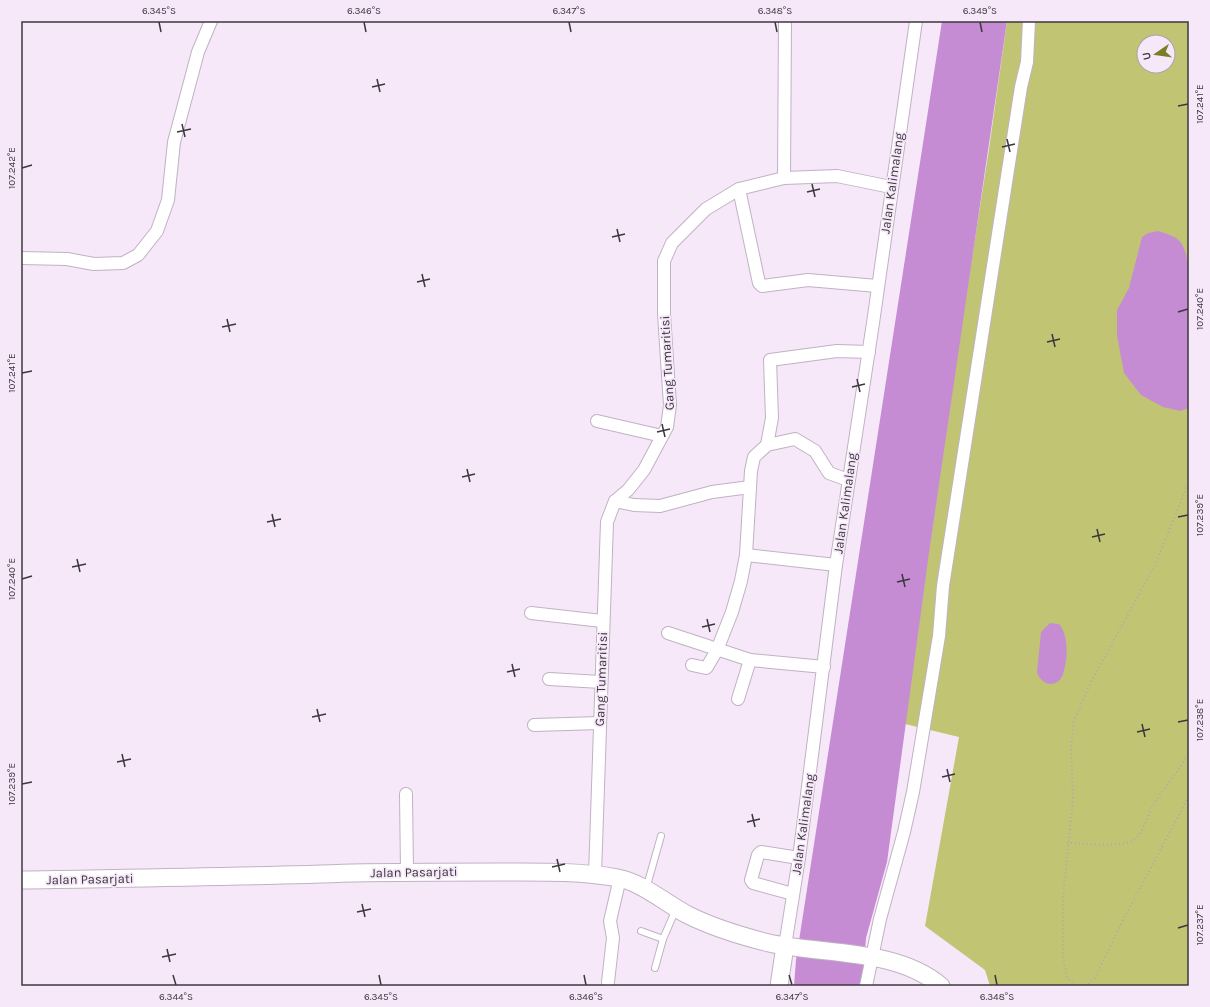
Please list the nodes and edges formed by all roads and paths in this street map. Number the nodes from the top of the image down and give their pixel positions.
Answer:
1 (211, 21) edge
2 (785, 21) edge
3 (916, 21) edge
4 (1029, 21) edge
5 (784, 178) junction
6 (891, 187) junction
7 (739, 189) junction
8 (21, 258) edge
9 (877, 286) junction
10 (869, 352) junction
11 (597, 421) dead end
12 (662, 436) junction
13 (768, 445) junction
14 (848, 480) junction
15 (1189, 481) edge
16 (750, 487) junction
17 (615, 501) junction
18 (746, 555) junction
19 (836, 565) junction
20 (531, 613) dead end
21 (602, 621) junction
22 (668, 632) dead end
23 (717, 650) junction
24 (750, 660) junction
25 (692, 665) dead end
26 (824, 667) junction
27 (549, 679) dead end
28 (601, 682) junction
29 (738, 699) dead end
30 (600, 723) junction
31 (534, 725) dead end
32 (1189, 751) edge
33 (406, 794) dead end
34 (1189, 796) edge
35 (661, 836) dead end
36 (1068, 843) junction
37 (799, 858) junction
38 (406, 872) junction
39 (595, 875) junction
40 (620, 878) junction
41 (21, 880) edge
42 (646, 890) junction
43 (793, 894) junction
44 (676, 909) junction
45 (641, 932) dead end
46 (663, 939) junction
47 (788, 947) junction
48 (868, 957) junction
49 (655, 968) dead end
50 (608, 982) dead end
51 (779, 986) edge
52 (866, 986) edge
53 (941, 986) edge
54 (1080, 986) edge
55 (1085, 986) edge

1 - 8 street
2 - 5 street
3 - 6 street, Jalan Kalimalang
4 - 48 street
5 - 6 street, Gang Tumaritisi
5 - 7 street, Gang Tumaritisi
6 - 9 street, Jalan Kalimalang
7 - 9 street
7 - 12 street, Gang Tumaritisi
9 - 10 street, Jalan Kalimalang
10 - 13 street
10 - 14 street, Jalan Kalimalang
11 - 12 street
12 - 17 street, Gang Tumaritisi
13 - 14 street
13 - 16 street
14 - 19 street, Jalan Kalimalang
15 - 36 path
16 - 17 street
16 - 18 street
17 - 21 street, Gang Tumaritisi
18 - 19 street
18 - 23 street
19 - 26 street, Jalan Kalimalang
20 - 21 street
21 - 28 street, Gang Tumaritisi
22 - 23 street
23 - 24 street
23 - 25 street
24 - 26 street
24 - 29 street
26 - 37 street, Jalan Kalimalang
27 - 28 street
28 - 30 street, Gang Tumaritisi
30 - 31 street
30 - 39 street, Gang Tumaritisi
32 - 36 path
33 - 38 street
34 - 55 path
35 - 42 lane
36 - 54 path
37 - 43 street, Jalan Kalimalang
37 - 43 street
38 - 39 main road, Jalan Pasarjati
38 - 41 main road, Jalan Pasarjati
39 - 40 main road, Jalan Pasarjati
40 - 42 main road, Jalan Pasarjati
40 - 50 street
42 - 44 main road, Jalan Pasarjati
43 - 47 street, Jalan Kalimalang
44 - 46 lane
44 - 47 main road, Jalan Pasarjati
45 - 46 lane
46 - 49 lane
47 - 48 main road, Jalan Pasarjati
47 - 51 main road, Jalan Kalimalang
48 - 52 street
48 - 53 main road, Jalan Pasarjati

